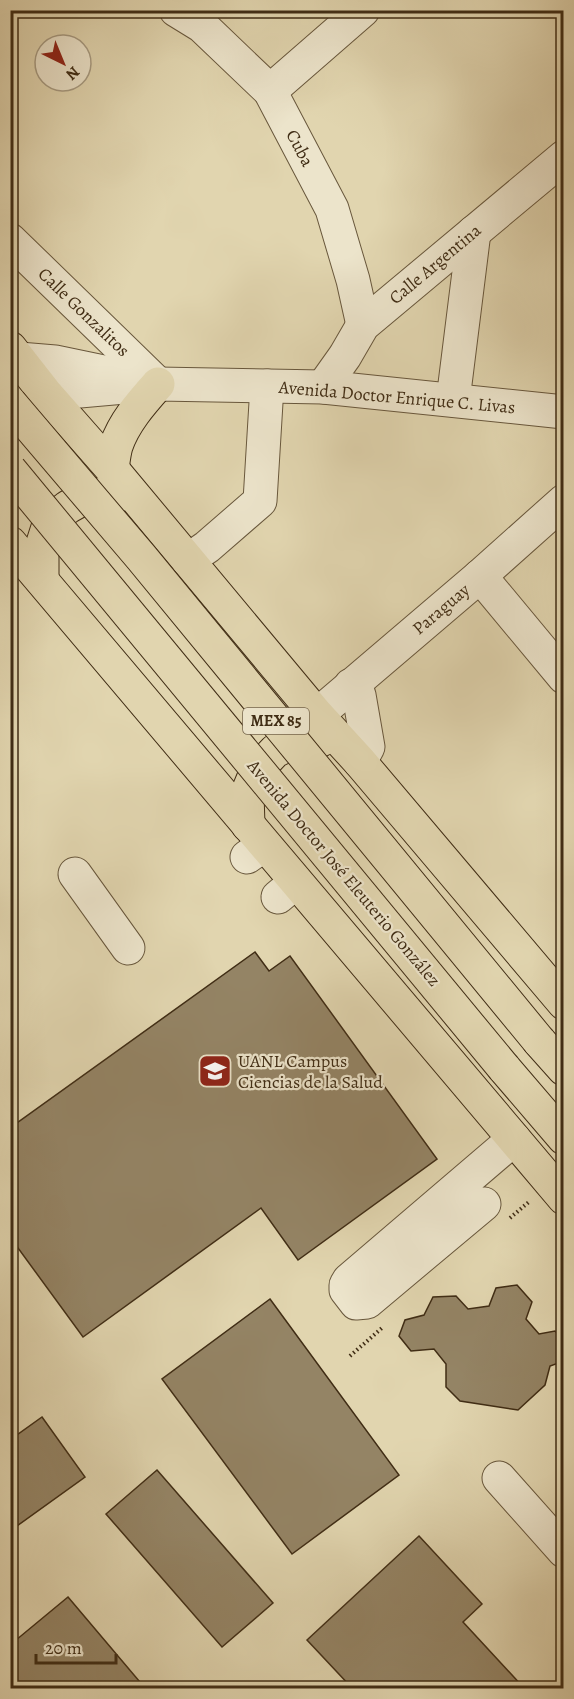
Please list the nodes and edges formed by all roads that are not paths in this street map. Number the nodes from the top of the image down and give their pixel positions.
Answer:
1 (176, 10) edge
2 (363, 10) edge
3 (270, 91) junction
4 (564, 157) edge
5 (474, 232) junction
6 (10, 240) edge
7 (363, 325) junction
8 (13, 356) edge
9 (158, 384) junction
10 (267, 386) junction
11 (323, 387) junction
12 (46, 394) junction
13 (453, 400) junction
14 (10, 405) edge
15 (564, 411) edge
16 (112, 469) junction
17 (10, 470) edge
18 (564, 501) edge
19 (149, 513) junction
20 (10, 543) edge
21 (188, 560) junction
22 (28, 568) edge
23 (480, 576) junction
24 (564, 677) edge
25 (351, 685) junction
26 (317, 715) junction
27 (354, 755) junction
28 (253, 842) junction
29 (75, 874) dead end
30 (128, 948) dead end
31 (564, 1003) edge
32 (564, 1069) edge
33 (564, 1138) edge
34 (514, 1139) junction
35 (564, 1198) edge
36 (484, 1204) dead end
37 (499, 1478) dead end
38 (564, 1551) edge

1 - 3 street, Cuba
2 - 3 street
3 - 7 street, Cuba
4 - 5 street, Calle Argentina
5 - 7 street, Calle Argentina
5 - 13 street
6 - 9 street, Calle Gonzalitos
7 - 11 street, Calle Argentina
8 - 9 street, Avenida Doctor Enrique C. Livas
8 - 12 main road
9 - 10 street, Avenida Doctor Enrique C. Livas
9 - 12 street, Avenida Doctor Enrique C. Livas
9 - 16 main road
10 - 11 street, Avenida Doctor Enrique C. Livas
10 - 21 street
11 - 13 street, Avenida Doctor Enrique C. Livas
12 - 14 main road
12 - 16 main road
13 - 15 street, Avenida Doctor Enrique C. Livas
14 - 32 main road, MEX 85, bridge
16 - 19 main road
17 - 33 main road, Avenida Doctor José Eleuterio González / MEX 85, bridge
18 - 23 street, Paraguay
19 - 21 main road
19 - 22 main road
20 - 22 main road
21 - 26 main road
22 - 28 main road
23 - 24 street
23 - 25 street, Paraguay
25 - 26 street, Paraguay
25 - 27 street
26 - 27 main road
27 - 28 main road
27 - 31 main road
28 - 34 main road
29 - 30 street
34 - 35 main road
34 - 36 street
37 - 38 street

